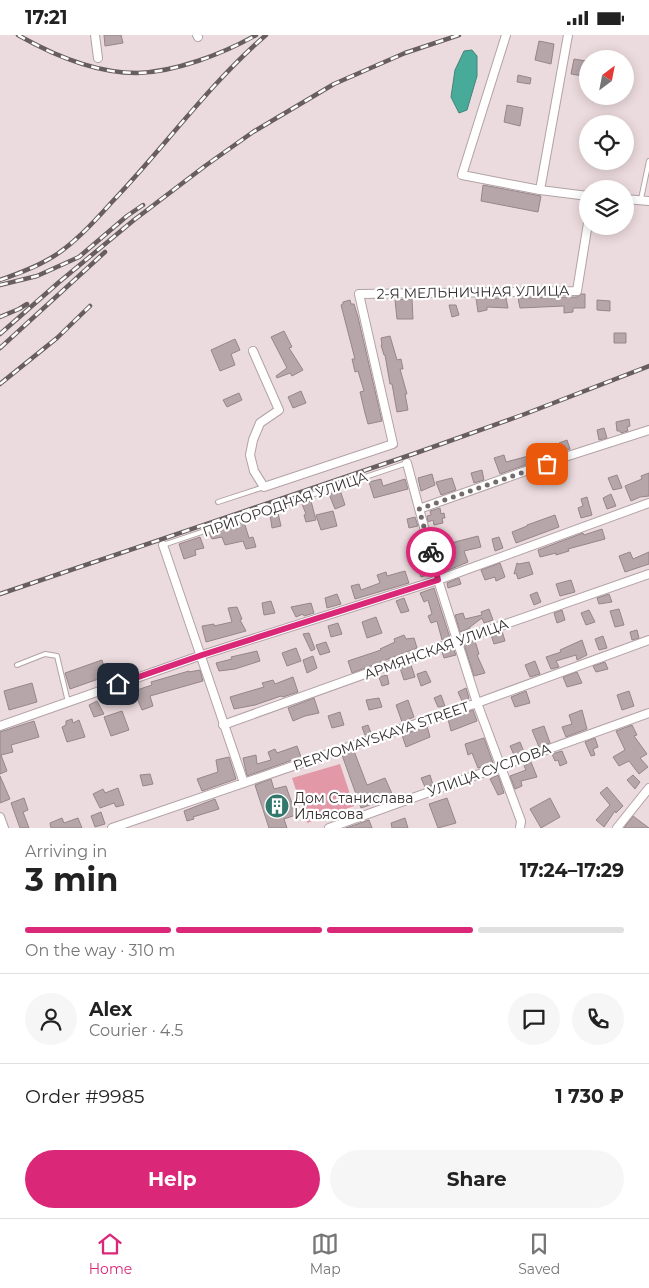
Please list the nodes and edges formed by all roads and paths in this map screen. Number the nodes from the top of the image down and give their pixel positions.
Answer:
1 (95, 35) edge
2 (506, 35) edge
3 (568, 35) edge
4 (98, 58) dead end
5 (649, 161) edge
6 (540, 190) junction
7 (579, 195) edge
8 (645, 200) edge
9 (586, 235) edge
10 (253, 351) dead end
11 (649, 430) edge
12 (407, 463) joint
13 (264, 487) junction
14 (218, 502) dead end
15 (649, 503) edge
16 (419, 509) junction
17 (163, 545) joint
18 (649, 574) edge
19 (438, 580) junction
20 (649, 640) edge
21 (457, 641) junction
22 (202, 655) junction
23 (17, 665) dead end
24 (68, 702) junction
25 (477, 703) junction
26 (649, 713) edge
27 (223, 725) junction
28 (0, 726) edge
29 (501, 765) junction
30 (244, 783) junction
31 (649, 788) edge
32 (0, 817) edge
33 (4, 828) edge
34 (112, 828) edge
35 (329, 828) edge
36 (520, 828) edge
37 (617, 828) edge

1 - 4 street
2 - 6 street
3 - 6 street
5 - 8 lane
6 - 7 street
9 - 13 street, 2-Я МЕЛЬНИЧНАЯ УЛИЦА
10 - 13 street
11 - 16 street
12 - 16 street
12 - 17 lane, ПРИГОРОДНАЯ УЛИЦА
13 - 14 lane
15 - 19 street
16 - 19 street
17 - 22 street
18 - 21 street, АРМЯНСКАЯ УЛИЦА
19 - 21 street
19 - 22 street
20 - 25 street, PERVOMAYSKAYA STREET
21 - 25 street
21 - 27 street, АРМЯНСКАЯ УЛИЦА
22 - 24 street
22 - 27 street
23 - 24 lane
24 - 28 street
25 - 29 street
25 - 30 street, PERVOMAYSKAYA STREET
26 - 29 street, УЛИЦА СУСЛОВА
27 - 30 street
29 - 35 street, УЛИЦА СУСЛОВА
29 - 36 street
30 - 34 street, PERVOMAYSKAYA STREET
31 - 37 street
32 - 33 street

